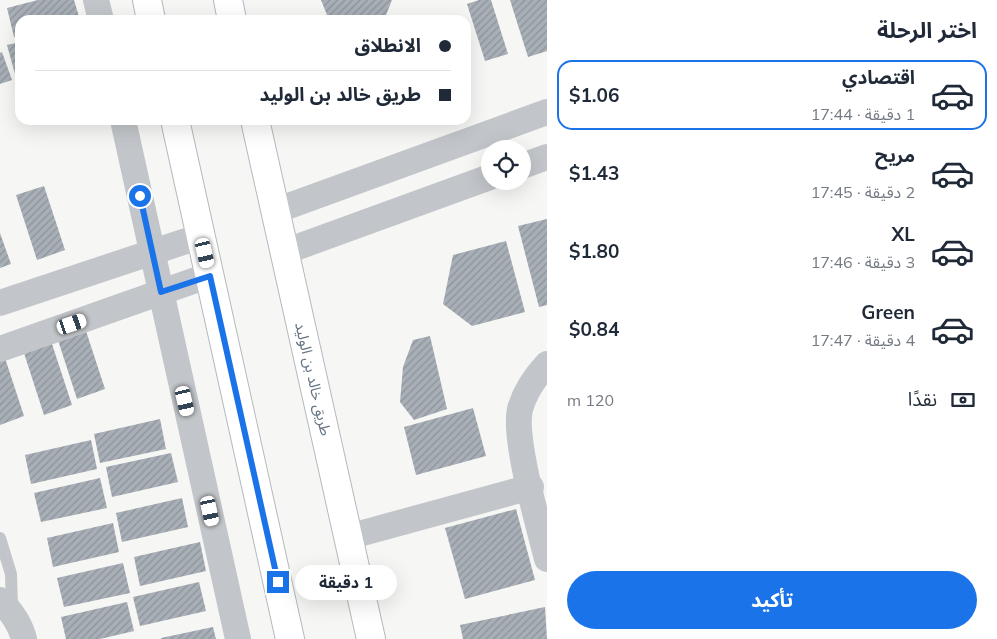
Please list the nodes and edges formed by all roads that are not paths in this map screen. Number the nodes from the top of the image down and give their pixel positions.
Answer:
1 (96, 0) edge
2 (147, 0) edge
3 (228, 0) edge
4 (99, 15) edge
5 (150, 15) edge
6 (231, 15) edge
7 (547, 112) edge
8 (124, 125) edge
9 (176, 125) edge
10 (255, 125) edge
11 (547, 157) edge
12 (531, 163) edge
13 (481, 181) edge
14 (275, 211) junction
15 (202, 236) junction
16 (284, 252) junction
17 (153, 254) junction
18 (210, 276) junction
19 (161, 292) junction
20 (0, 303) edge
21 (0, 349) edge
22 (547, 364) edge
23 (531, 487) junction
24 (348, 537) junction
25 (0, 538) edge
26 (547, 559) edge
27 (6, 606) edge
28 (24, 639) edge
29 (238, 639) edge
30 (290, 639) edge
31 (371, 639) edge

1 - 4 street
2 - 5 street
3 - 6 street
7 - 14 street
8 - 17 street
9 - 15 street
10 - 14 street, طريق خالد بن الوليد
11 - 12 street
13 - 16 street
14 - 16 street, طريق خالد بن الوليد
15 - 17 street
15 - 18 street
16 - 24 street, طريق خالد بن الوليد
17 - 19 street
17 - 20 street
18 - 19 street
18 - 30 street
19 - 21 street
19 - 29 street
22 - 23 street
23 - 24 street
23 - 26 street
24 - 31 street, طريق خالد بن الوليد
25 - 27 lane
27 - 28 street

